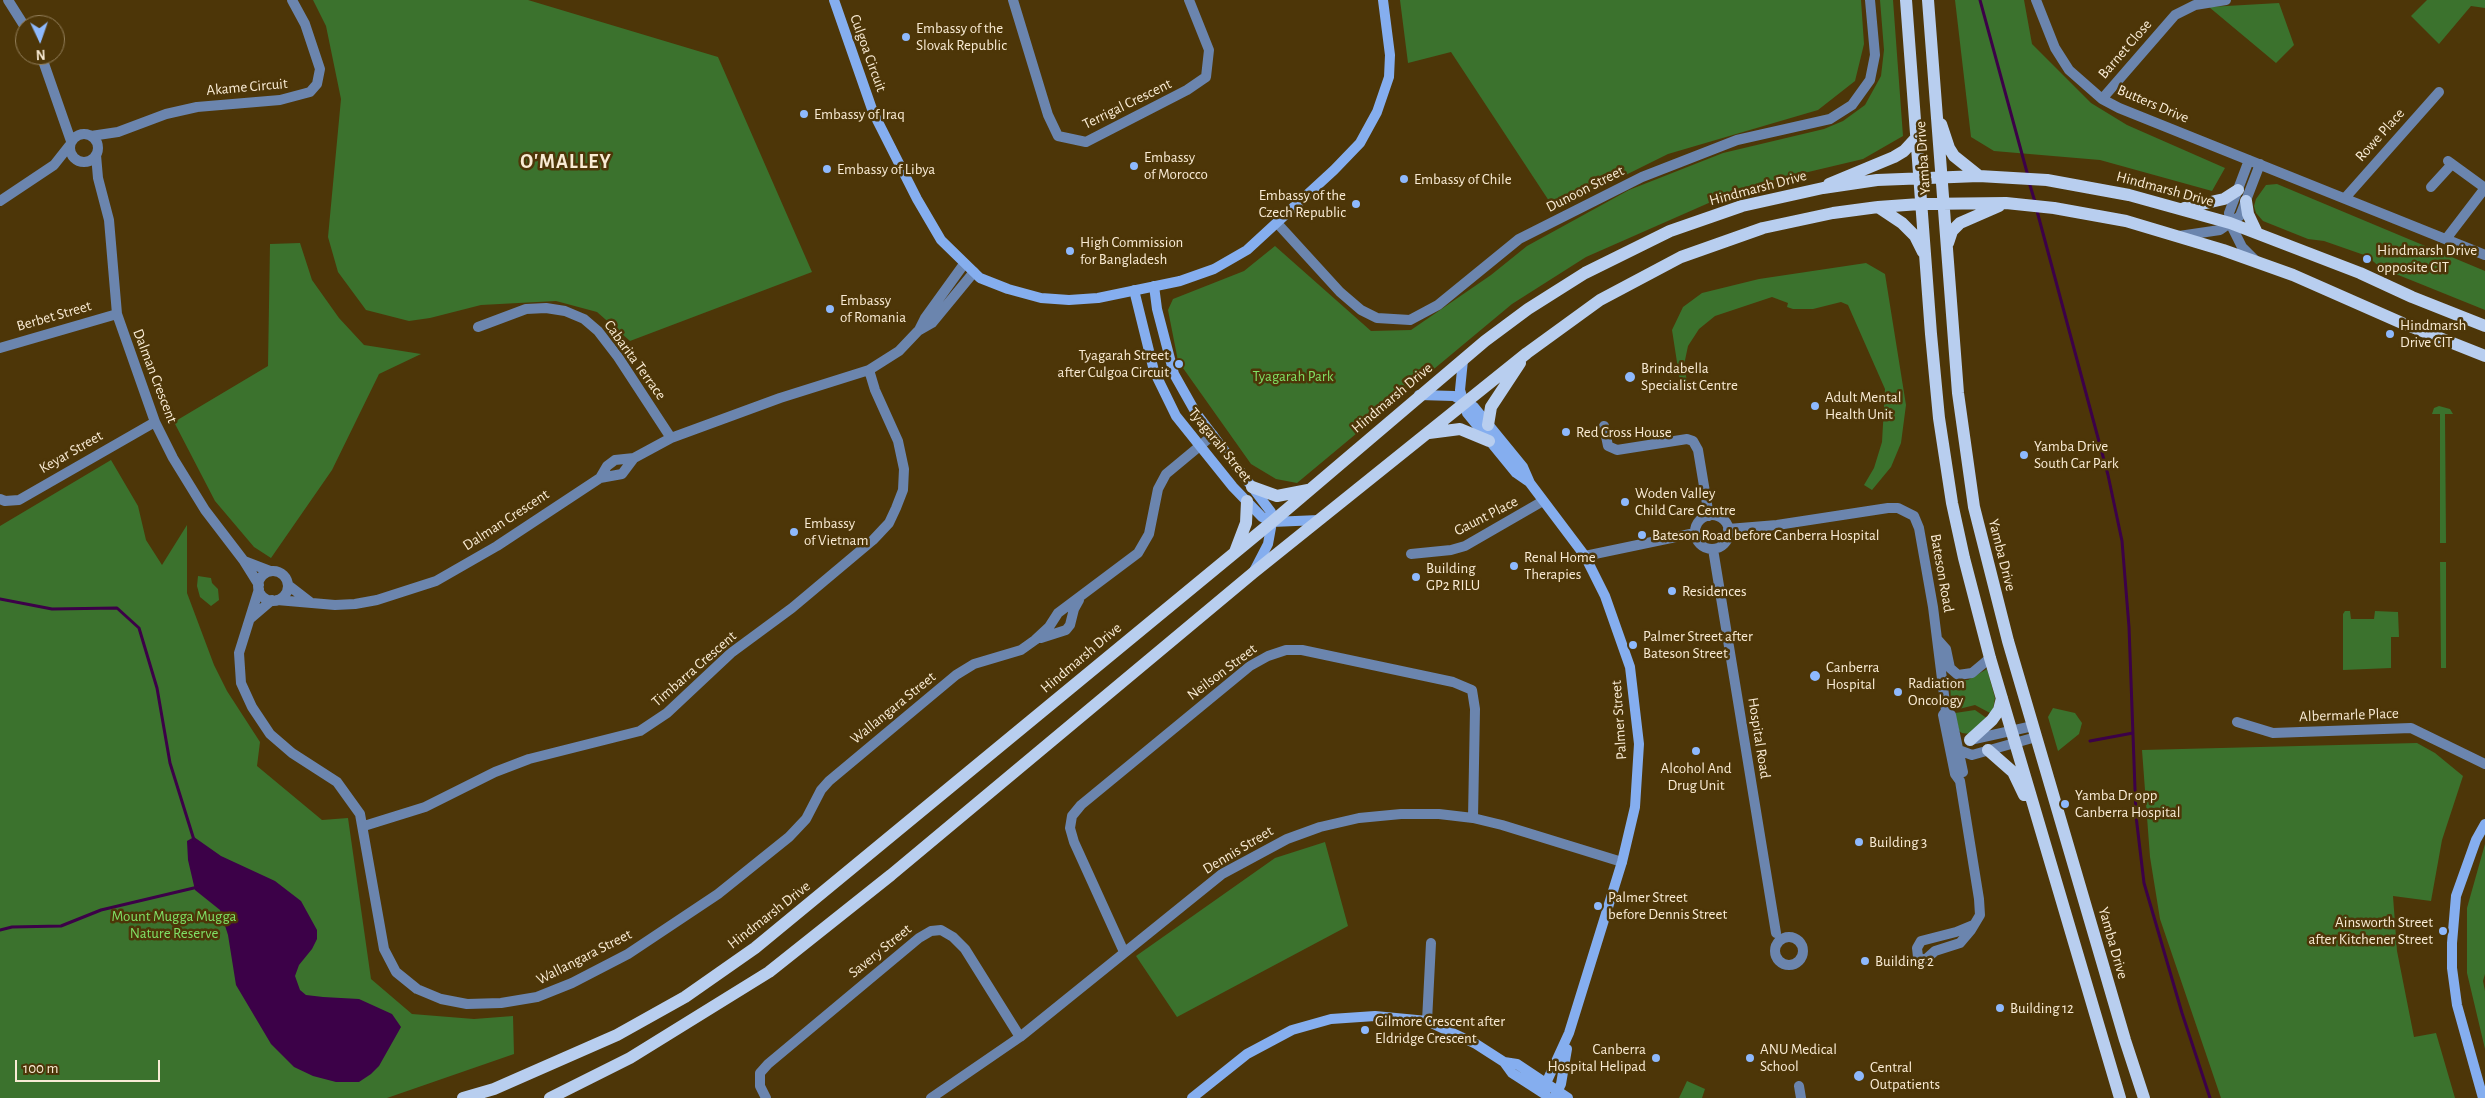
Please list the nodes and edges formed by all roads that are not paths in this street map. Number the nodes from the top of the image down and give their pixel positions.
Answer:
1 (8, 0) edge
2 (292, 0) edge
3 (834, 0) edge
4 (1013, 0) edge
5 (1189, 0) edge
6 (1383, 0) edge
7 (1870, 0) edge
8 (1906, 0) edge
9 (1928, 0) edge
10 (2036, 0) edge
11 (2226, 0) edge
12 (17, 15) edge
13 (45, 65) edge
14 (2439, 92) dead end
15 (2102, 99) junction
16 (1935, 102) junction
17 (65, 121) junction
18 (118, 132) junction
19 (87, 135) junction
20 (1916, 138) junction
21 (70, 144) junction
22 (97, 151) junction
23 (2250, 160) junction
24 (79, 161) junction
25 (2260, 164) junction
26 (54, 166) junction
27 (1979, 176) junction
28 (98, 178) junction
29 (1919, 178) junction
30 (1940, 178) junction
31 (2431, 187) dead end
32 (1823, 188) junction
33 (2485, 188) edge
34 (2238, 190) junction
35 (2344, 198) junction
36 (0, 200) edge
37 (2246, 201) junction
38 (1920, 204) junction
39 (1942, 204) junction
40 (2011, 204) junction
41 (1878, 207) junction
42 (2182, 209) junction
43 (1277, 223) junction
44 (2230, 224) junction
45 (2257, 233) junction
46 (2179, 236) junction
47 (2446, 239) junction
48 (1947, 248) junction
49 (2485, 254) edge
50 (1927, 261) junction
51 (2256, 262) junction
52 (964, 264) junction
53 (974, 272) junction
54 (1154, 286) junction
55 (1134, 290) junction
56 (116, 314) junction
57 (2485, 326) edge
58 (478, 327) dead end
59 (918, 331) junction
60 (0, 348) edge
61 (1527, 353) junction
62 (2485, 356) edge
63 (1463, 360) junction
64 (869, 370) junction
65 (1419, 395) junction
66 (1465, 403) junction
67 (155, 422) junction
68 (1488, 425) junction
69 (1604, 426) dead end
70 (1428, 434) junction
71 (1213, 435) junction
72 (671, 438) junction
73 (1489, 441) junction
74 (1201, 446) junction
75 (634, 458) junction
76 (600, 478) junction
77 (1530, 483) junction
78 (1252, 487) junction
79 (1310, 489) junction
80 (0, 499) edge
81 (1247, 501) junction
82 (1544, 501) junction
83 (1709, 516) junction
84 (1319, 520) junction
85 (1272, 522) junction
86 (1728, 529) junction
87 (1695, 533) junction
88 (1713, 549) junction
89 (1235, 552) junction
90 (1411, 554) dead end
91 (1586, 556) junction
92 (244, 561) junction
93 (270, 571) junction
94 (1253, 573) junction
95 (288, 585) junction
96 (259, 587) junction
97 (1080, 598) junction
98 (275, 600) junction
99 (310, 602) junction
100 (251, 618) junction
101 (1035, 640) junction
102 (1938, 640) junction
103 (1990, 658) junction
104 (2002, 698) junction
105 (2237, 722) dead end
106 (2035, 731) junction
107 (2014, 737) junction
108 (1970, 740) junction
109 (1955, 747) junction
110 (1988, 750) junction
111 (1972, 754) junction
112 (2485, 764) edge
113 (1962, 776) junction
114 (2036, 816) junction
115 (1473, 818) junction
116 (2485, 824) edge
117 (364, 826) junction
118 (1622, 862) junction
119 (1974, 925) junction
120 (1776, 933) junction
121 (1788, 937) junction
122 (1431, 943) dead end
123 (1776, 944) junction
124 (1124, 952) junction
125 (1427, 1021) junction
126 (1020, 1037) junction
127 (1799, 1086) dead end
128 (1550, 1093) edge
129 (463, 1098) edge
130 (550, 1098) edge
131 (766, 1098) edge
132 (931, 1098) edge
133 (1192, 1098) edge
134 (1568, 1098) edge
135 (1801, 1098) edge
136 (2120, 1098) edge
137 (2144, 1098) edge
138 (2484, 1098) edge

1 - 12 street
2 - 18 street, Akame Circuit
3 - 52 street, Culgoa Circuit
4 - 5 street, Terrigal Crescent
6 - 43 street, Culgoa Circuit
7 - 43 street, Dunoon Street
8 - 20 main road, Yamba Drive
9 - 16 main road, Yamba Drive
10 - 15 street, Butters Drive
11 - 15 street, Barnet Close
13 - 17 street
14 - 35 street, Rowe Place
15 - 23 street, Butters Drive
16 - 27 main road
16 - 30 main road, Yamba Drive
17 - 19 street
17 - 21 street
18 - 19 street, Akame Circuit
18 - 22 street, Akame Circuit
19 - 21 street
19 - 22 street
20 - 29 main road, Yamba Drive
20 - 32 main road
21 - 24 street
21 - 26 street
22 - 24 street
22 - 28 street, Dalman Crescent
23 - 25 street, Butters Drive
23 - 34 street
24 - 26 street
24 - 28 street
25 - 35 street, Butters Drive
25 - 37 street
26 - 36 street
27 - 30 main road, Hindmarsh Drive
27 - 42 main road, Hindmarsh Drive
28 - 56 street, Dalman Crescent
29 - 30 main road, Hindmarsh Drive
29 - 32 main road, Hindmarsh Drive
29 - 38 main road, Yamba Drive
30 - 39 main road, Yamba Drive
31 - 33 street
32 - 63 main road, Hindmarsh Drive
33 - 47 street
34 - 42 main road
34 - 44 street
35 - 47 street, Butters Drive
37 - 44 street
37 - 45 main road
38 - 39 main road
38 - 41 main road
38 - 50 main road, Yamba Drive
39 - 40 main road
39 - 48 main road, Yamba Drive
40 - 46 main road
40 - 48 main road
41 - 50 main road
41 - 61 main road
42 - 44 main road, Hindmarsh Drive
43 - 54 street, Culgoa Circuit
44 - 45 main road, Hindmarsh Drive
44 - 46 street
44 - 51 street
45 - 57 main road, Hindmarsh Drive
46 - 51 main road
47 - 49 street, Butters Drive
48 - 106 main road, Yamba Drive
50 - 103 main road, Yamba Drive
51 - 62 main road
52 - 53 street, Culgoa Circuit
52 - 59 street, Dalman Crescent
53 - 55 street, Culgoa Circuit
53 - 59 street, Dalman Crescent
54 - 55 street, Culgoa Circuit
54 - 71 street, Tyagarah Street
55 - 74 street, Tyagarah Street
56 - 60 street, Berbet Street
56 - 67 street, Dalman Crescent
58 - 72 street, Cabarita Terrace
59 - 64 street, Dalman Crescent
61 - 66 main road
61 - 68 main road
63 - 65 main road, Hindmarsh Drive
63 - 66 street, Palmer Street
64 - 72 street, Dalman Crescent
64 - 117 street, Timbarra Crescent
65 - 66 street, Palmer Street
65 - 79 main road, Hindmarsh Drive
66 - 68 street, Palmer Street
66 - 70 main road
66 - 73 street, Palmer Street
67 - 80 street, Keyar Street
67 - 92 street, Dalman Crescent
68 - 77 street, Palmer Street
69 - 83 street
70 - 73 main road
70 - 84 main road
71 - 74 street, Wallangara Street
71 - 78 street, Tyagarah Street
72 - 75 street, Dalman Crescent
73 - 77 street, Palmer Street
74 - 81 street, Tyagarah Street
74 - 97 street, Wallangara Street
75 - 76 street, Dalman Crescent
75 - 76 street, Dalman Crescent
76 - 99 street, Dalman Crescent
77 - 82 street, Palmer Street
78 - 79 main road
78 - 85 street, Tyagarah Street
79 - 85 main road, Hindmarsh Drive
81 - 85 street, Tyagarah Street
81 - 89 main road
82 - 90 street, Gaunt Place
82 - 91 street, Palmer Street
83 - 86 street
83 - 87 street
84 - 85 street
84 - 94 main road
85 - 89 main road, Hindmarsh Drive
85 - 94 street
86 - 88 street
86 - 102 street, Bateson Road
87 - 88 street
87 - 91 street
88 - 120 street, Hospital Road
89 - 129 main road, Hindmarsh Drive
91 - 118 street, Palmer Street
92 - 93 street
92 - 96 street, Dalman Crescent
93 - 95 street
93 - 96 street
94 - 130 main road
95 - 98 street
95 - 99 street
96 - 98 street
96 - 100 street, Wallangara Street
97 - 101 street, Wallangara Street
97 - 101 street, Wallangara Street
98 - 99 street, Dalman Crescent
98 - 100 street, Wallangara Street
100 - 117 street, Wallangara Street
101 - 117 street, Wallangara Street
102 - 103 street
102 - 109 street, Bateson Road
103 - 104 main road, Yamba Drive
104 - 107 main road, Yamba Drive
104 - 108 main road
105 - 112 street, Albermarle Place
106 - 107 street
106 - 137 main road, Yamba Drive
107 - 108 street
107 - 110 street
107 - 114 main road, Yamba Drive
108 - 109 street
109 - 111 street
109 - 113 street, Bateson Road
110 - 111 street
110 - 114 main road
111 - 113 street
113 - 119 street, Bateson Road
114 - 136 main road, Yamba Drive
115 - 118 street, Dennis Street
115 - 124 street, Dennis Street
115 - 124 street, Neilson Street
116 - 138 street
118 - 128 street, Palmer Street
119 - 119 street
120 - 121 street
120 - 123 street, Hospital Road
121 - 123 street
121 - 123 street, Hospital Road
122 - 125 street
124 - 126 street, Dennis Street
125 - 128 street
125 - 133 street
126 - 131 street, Savery Street
126 - 132 street, Dennis Street
127 - 135 street
128 - 134 street

